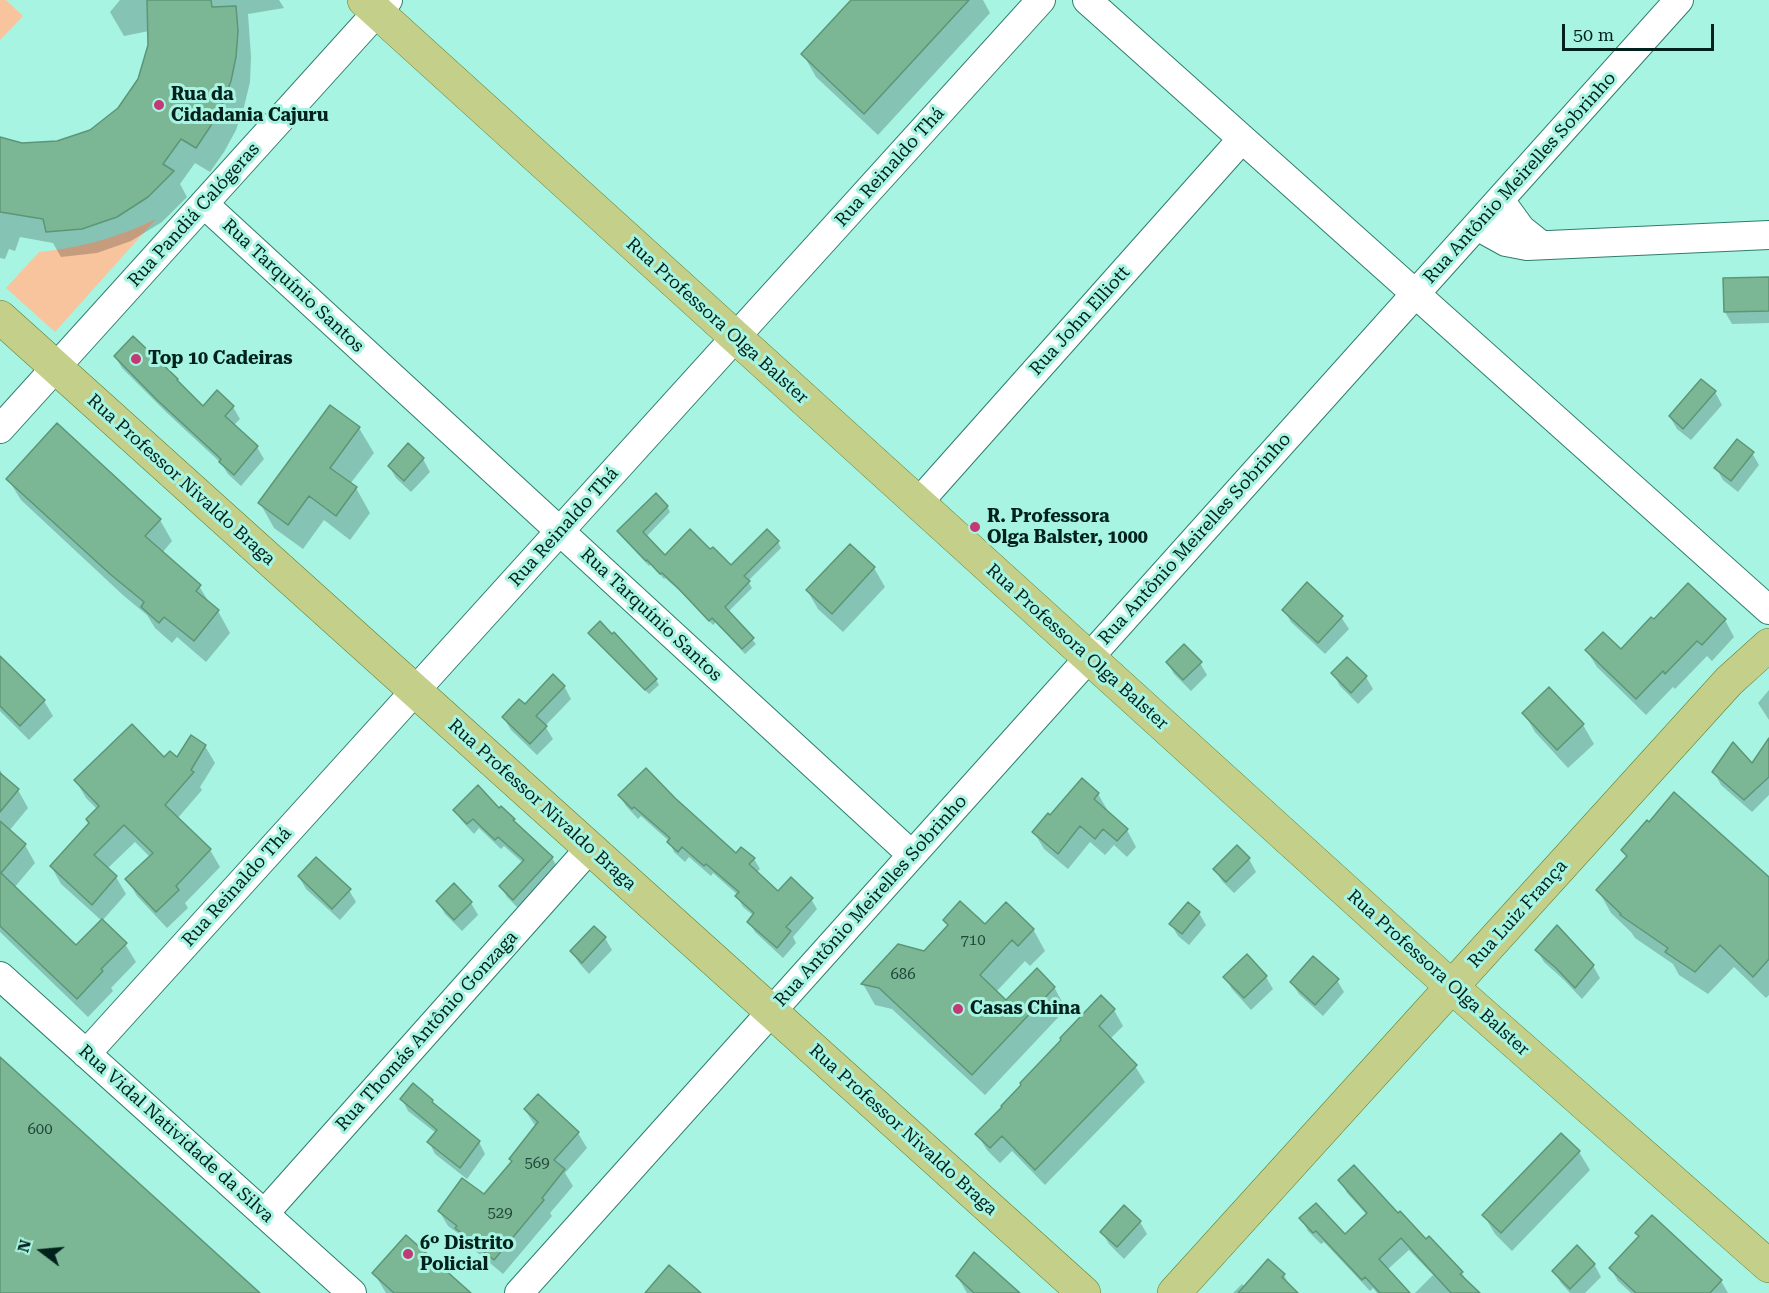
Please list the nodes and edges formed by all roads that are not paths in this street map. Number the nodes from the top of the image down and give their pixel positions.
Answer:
1 (1041, 0) edge
2 (1087, 0) edge
3 (1679, 0) edge
4 (376, 4) edge
5 (1242, 139) junction
6 (1500, 200) junction
7 (204, 204) junction
8 (1477, 226) junction
9 (1769, 235) edge
10 (1541, 245) junction
11 (1416, 294) junction
12 (0, 317) edge
13 (735, 337) junction
14 (56, 368) junction
15 (0, 429) edge
16 (918, 503) junction
17 (560, 531) junction
18 (1769, 610) edge
19 (1769, 645) edge
20 (1089, 658) junction
21 (415, 691) junction
22 (590, 848) junction
23 (912, 855) junction
24 (0, 976) edge
25 (1452, 987) junction
26 (772, 1012) junction
27 (86, 1054) junction
28 (264, 1214) junction
29 (1769, 1266) edge
30 (352, 1293) edge
31 (519, 1293) edge
32 (1084, 1293) edge
33 (1174, 1293) edge

1 - 13 street, Rua Reinaldo Thá
2 - 5 street
3 - 6 street, Rua Antônio Meirelles Sobrinho
4 - 7 street, Rua Pandiá Calógeras
4 - 13 main road, Rua Professora Olga Balster
5 - 11 street
5 - 16 street, Rua John Elliott
6 - 8 street, Rua Antônio Meirelles Sobrinho
6 - 10 street
7 - 14 street, Rua Pandiá Calógeras
7 - 17 street, Rua Tarquínio Santos
8 - 10 street
8 - 11 street, Rua Antônio Meirelles Sobrinho
9 - 10 street
11 - 18 street
11 - 20 street, Rua Antônio Meirelles Sobrinho
12 - 14 main road, Rua Professor Nivaldo Braga
13 - 16 main road, Rua Professora Olga Balster
13 - 17 street, Rua Reinaldo Thá
14 - 15 street, Rua Pandiá Calógeras
14 - 21 main road, Rua Professor Nivaldo Braga
16 - 20 main road, Rua Professora Olga Balster
17 - 21 street, Rua Reinaldo Thá
17 - 23 street, Rua Tarquínio Santos
19 - 25 main road, Rua Luiz França
20 - 23 street, Rua Antônio Meirelles Sobrinho
20 - 25 main road, Rua Professora Olga Balster
21 - 22 main road, Rua Professor Nivaldo Braga
21 - 27 street, Rua Reinaldo Thá
22 - 26 main road, Rua Professor Nivaldo Braga
22 - 28 street, Rua Thomás Antônio Gonzaga
23 - 26 street, Rua Antônio Meirelles Sobrinho
24 - 27 street, Rua Vidal Natividade da Silva
25 - 29 main road, Rua Professora Olga Balster
25 - 33 main road, Rua Luiz França
26 - 31 street, Rua Antônio Meirelles Sobrinho
26 - 32 main road, Rua Professor Nivaldo Braga
27 - 28 street, Rua Vidal Natividade da Silva
28 - 30 street, Rua Vidal Natividade da Silva

